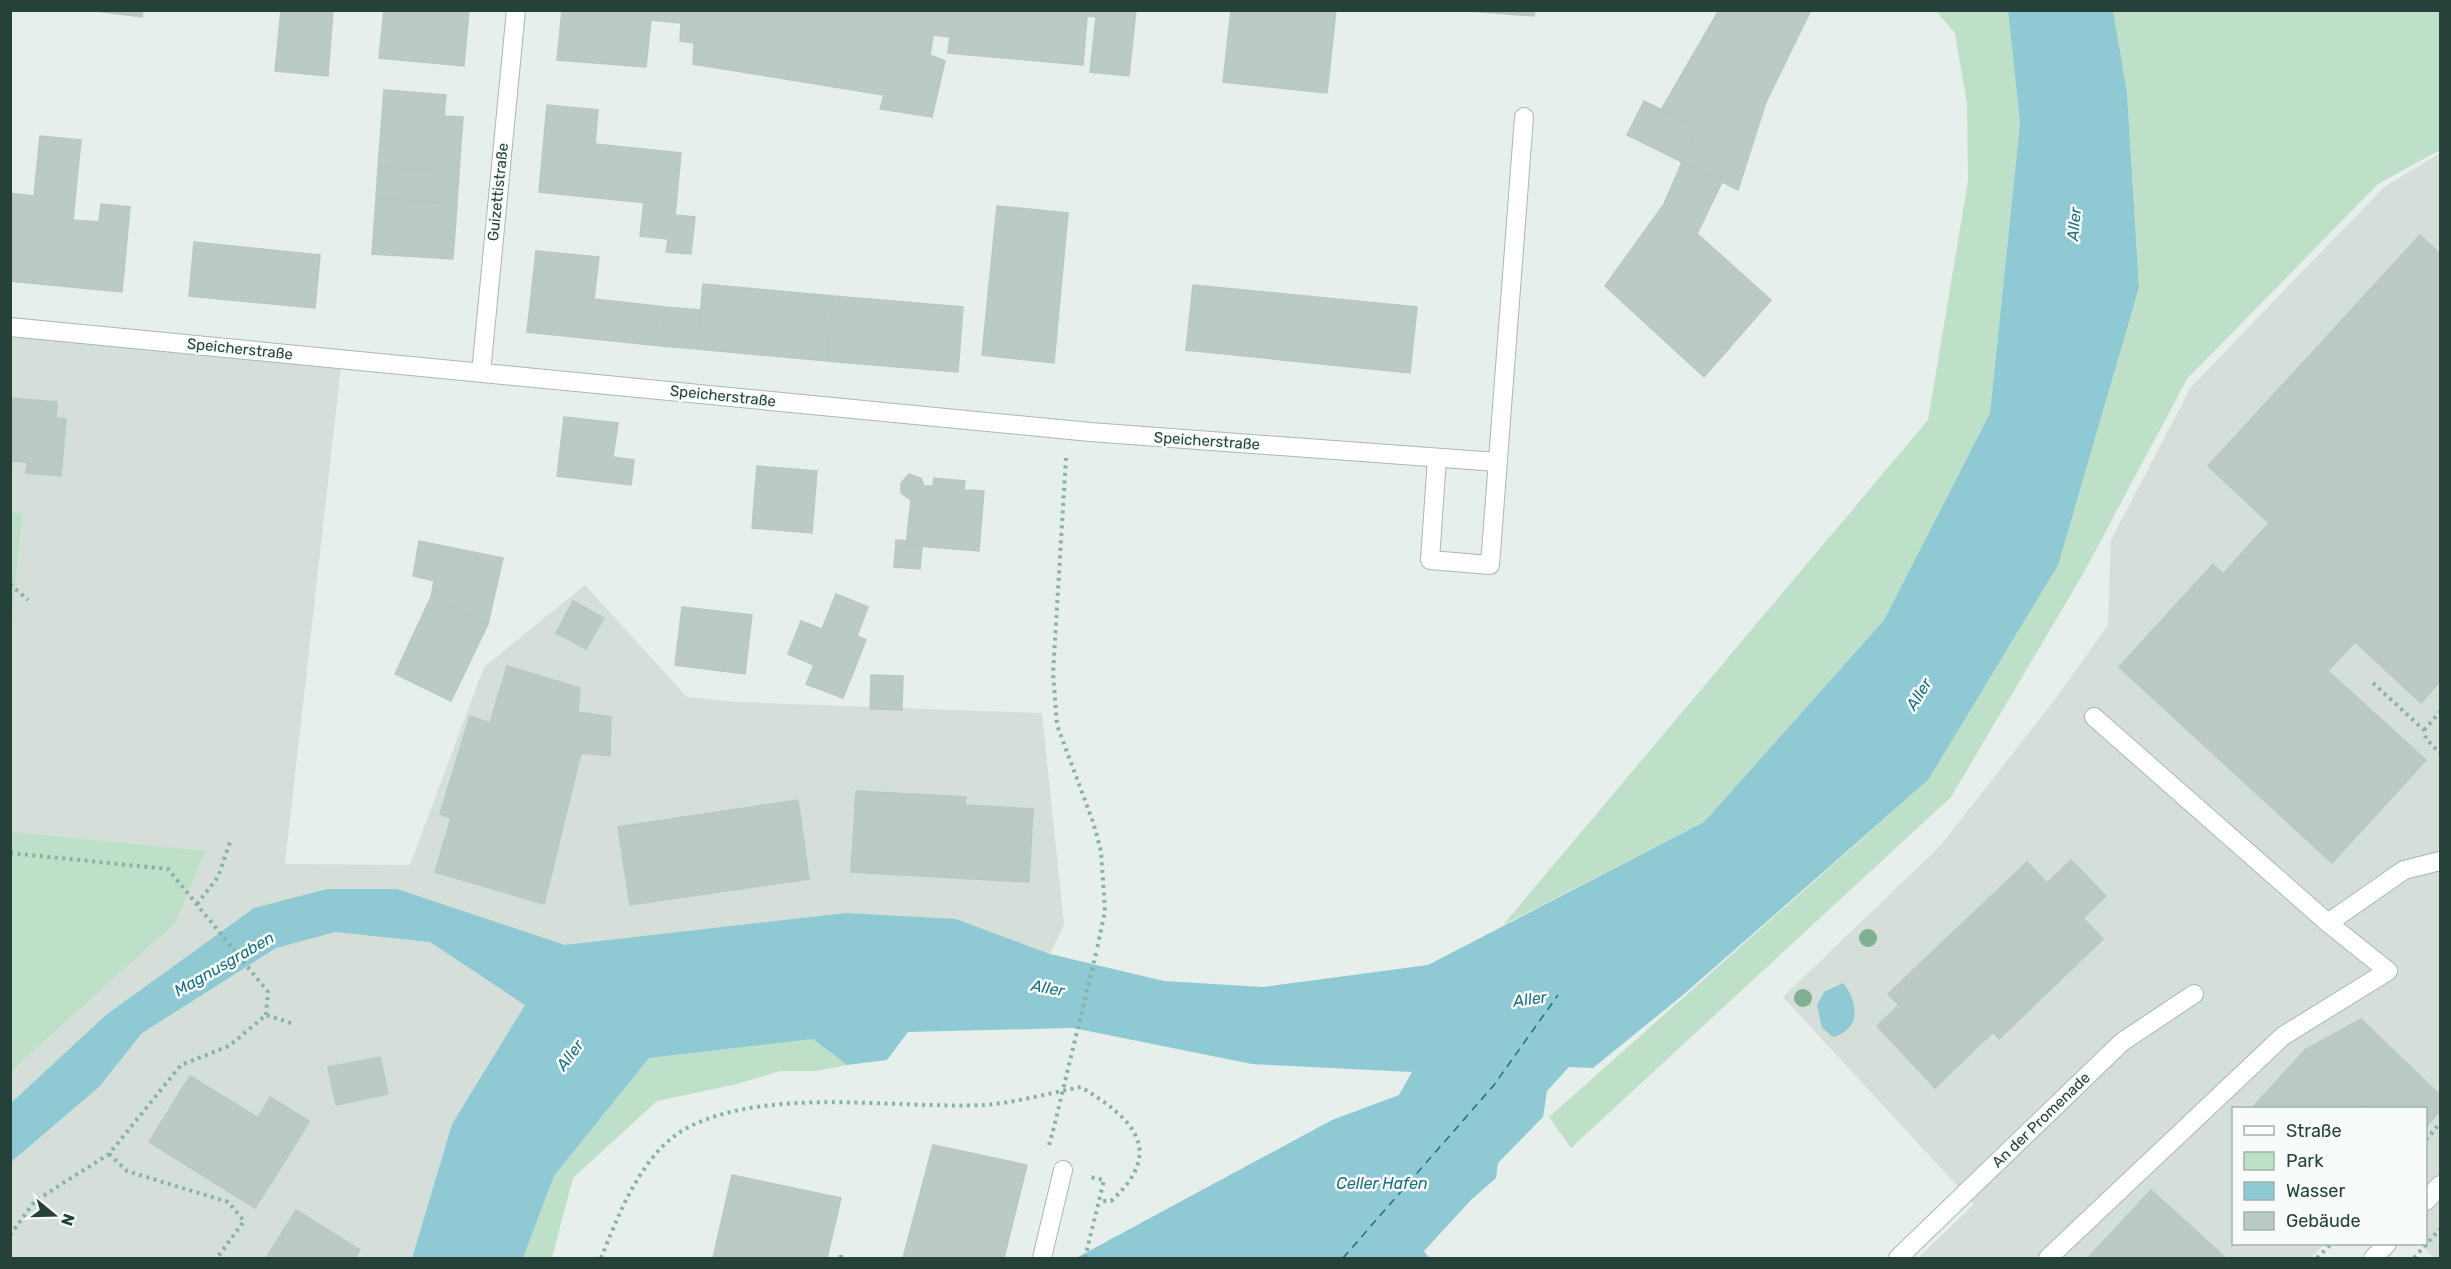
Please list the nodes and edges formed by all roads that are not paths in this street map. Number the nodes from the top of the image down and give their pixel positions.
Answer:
1 (516, 10) edge
2 (1524, 117) dead end
3 (10, 327) edge
4 (481, 373) junction
5 (1437, 458) junction
6 (1497, 462) junction
7 (2094, 717) dead end
8 (2440, 861) edge
9 (2328, 923) junction
10 (2194, 994) dead end
11 (1063, 1170) road end
12 (2440, 1185) edge
13 (2427, 1200) edge
14 (2386, 1245) edge
15 (1042, 1258) edge
16 (1898, 1258) edge
17 (2048, 1258) edge
18 (2373, 1258) edge

1 - 4 street, Guizettistraße
2 - 6 street
3 - 4 street, Speicherstraße
4 - 5 street, Speicherstraße
5 - 6 street, Speicherstraße
5 - 6 street
7 - 9 street
8 - 9 street
9 - 17 street
10 - 16 street, An der Promenade
11 - 15 street
12 - 13 street
14 - 18 street

